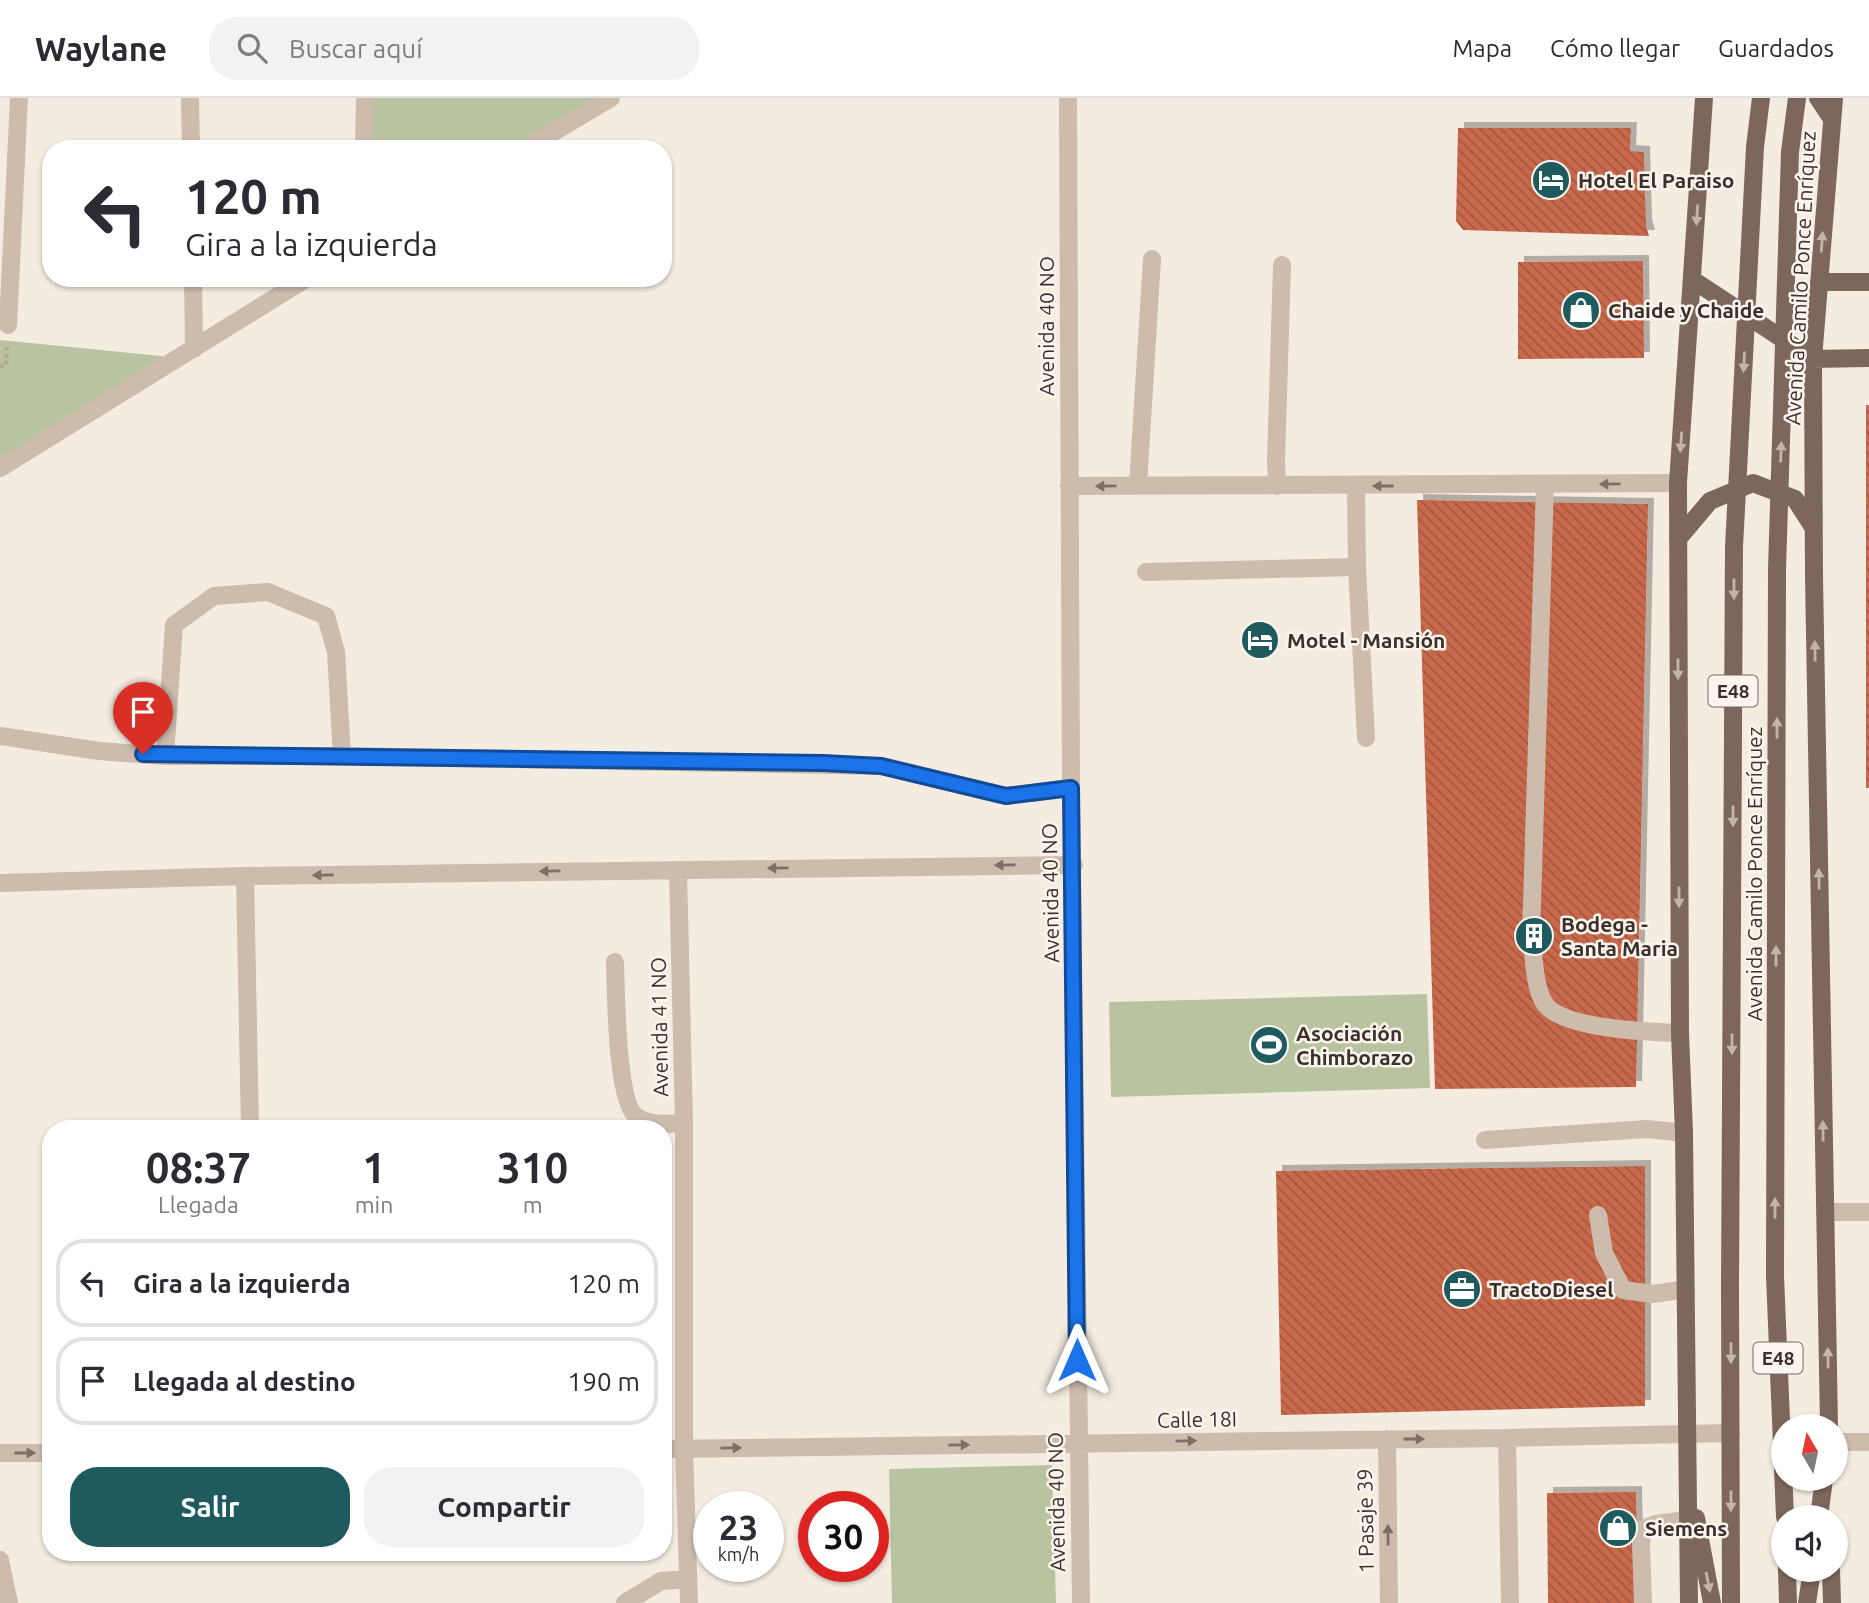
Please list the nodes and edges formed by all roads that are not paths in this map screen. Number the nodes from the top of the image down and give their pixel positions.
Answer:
1 (19, 98) edge
2 (190, 98) edge
3 (365, 98) edge
4 (611, 98) edge
5 (1068, 98) edge
6 (1761, 98) edge
7 (1797, 98) edge
8 (1818, 98) edge
9 (1834, 98) edge
10 (1706, 102) edge
11 (1832, 120) junction
12 (191, 140) edge
13 (364, 140) edge
14 (540, 140) edge
15 (1152, 260) dead end
16 (1282, 265) dead end
17 (1693, 280) junction
18 (1819, 282) junction
19 (1869, 282) edge
20 (193, 287) edge
21 (293, 287) edge
22 (8, 325) dead end
23 (194, 349) junction
24 (1869, 358) edge
25 (1813, 359) junction
26 (0, 468) edge
27 (1678, 482) junction
28 (1545, 484) junction
29 (1138, 485) junction
30 (1069, 486) junction
31 (1277, 486) junction
32 (1356, 486) junction
33 (1813, 527) junction
34 (1678, 538) junction
35 (1357, 567) junction
36 (1146, 572) dead end
37 (0, 736) edge
38 (1366, 738) dead end
39 (165, 756) junction
40 (342, 756) junction
41 (1071, 788) junction
42 (1074, 864) junction
43 (678, 870) junction
44 (245, 876) junction
45 (0, 883) edge
46 (615, 962) dead end
47 (1679, 1033) junction
48 (250, 1120) edge
49 (643, 1120) edge
50 (684, 1123) junction
51 (672, 1124) edge
52 (1684, 1133) junction
53 (1485, 1140) dead end
54 (1825, 1212) junction
55 (1869, 1212) edge
56 (1598, 1215) dead end
57 (1686, 1289) junction
58 (1781, 1414) edge
59 (1829, 1414) edge
60 (1731, 1433) junction
61 (1686, 1435) junction
62 (1507, 1438) junction
63 (1387, 1439) junction
64 (1848, 1442) edge
65 (1869, 1442) edge
66 (1077, 1443) junction
67 (672, 1449) edge
68 (684, 1449) junction
69 (0, 1453) edge
70 (42, 1453) edge
71 (1686, 1466) junction
72 (1687, 1520) junction
73 (0, 1560) edge
74 (688, 1579) junction
75 (1787, 1582) edge
76 (1810, 1582) edge
77 (1831, 1582) edge
78 (9, 1603) edge
79 (625, 1603) edge
80 (689, 1603) edge
81 (1081, 1603) edge
82 (1389, 1603) edge
83 (1510, 1603) edge
84 (1643, 1603) edge
85 (1689, 1603) edge
86 (1712, 1603) edge
87 (1731, 1603) edge
88 (1788, 1603) edge
89 (1807, 1603) edge
90 (1832, 1603) edge

1 - 22 street
2 - 12 street
3 - 13 street
4 - 14 street
5 - 30 street, Avenida 40 NO
6 -> 60 main road, Avenida Camilo Ponce Enríquez / E48, bridge
58 -> 7 main road, Avenida Camilo Ponce Enríquez / E48, bridge
8 - 11 main road
9 - 11 main road, Avenida Camilo Ponce Enríquez / E48
10 -> 17 main road, E48
18 -> 11 main road, Avenida Camilo Ponce Enríquez / E48
15 - 29 street
16 - 31 street
17 - 25 main road
17 -> 27 main road, E48
18 - 19 main road
18 - 25 main road, Avenida Camilo Ponce Enríquez / E48
20 - 23 street
21 - 23 street
23 - 26 street
24 - 25 main road
25 - 33 main road, Avenida Camilo Ponce Enríquez / E48
27 -> 28 street
27 - 34 main road, E48
28 -> 32 street
28 - 47 street
29 -> 30 street
29 - 31 street
30 - 41 street, Avenida 40 NO
31 - 32 street
32 - 35 street
33 - 34 main road
54 -> 33 main road, Avenida Camilo Ponce Enríquez / E48
34 -> 47 main road, E48
35 - 36 street
35 - 38 street
37 - 39 street
39 - 40 street
39 - 40 street
40 - 41 street
41 - 42 street, Avenida 40 NO
42 -> 43 street
42 - 66 street, Avenida 40 NO
43 -> 44 street
43 - 50 street, Avenida 41 NO
44 - 45 street
44 - 48 street
46 - 49 street
47 - 52 main road, E48
50 - 51 street
50 - 68 street, Avenida 41 NO
52 - 53 street
52 - 57 main road, E48
54 - 55 street
59 -> 54 main road, Avenida Camilo Ponce Enríquez / E48
56 - 57 street
57 - 61 main road, E48
60 - 61 street, Calle 18I
60 -> 87 main road, E48
61 - 62 street, Calle 18I
61 - 71 main road, E48
63 -> 62 street, Calle 18I
62 - 83 street
66 -> 63 street, Calle 18I
82 -> 63 street, 1 Pasaje 39
64 - 65 street
68 -> 66 street, Calle 18I
66 - 81 street, Avenida 40 NO
67 - 68 street, Calle 18I
68 - 74 street, Avenida 41 NO
69 -> 70 street
71 - 72 main road, E48
71 -> 86 main road
72 - 84 street
72 - 85 main road, E48
73 - 78 street
74 - 79 street
74 - 80 street, Avenida 41 NO
75 - 88 main road
76 - 89 main road
77 - 90 main road

